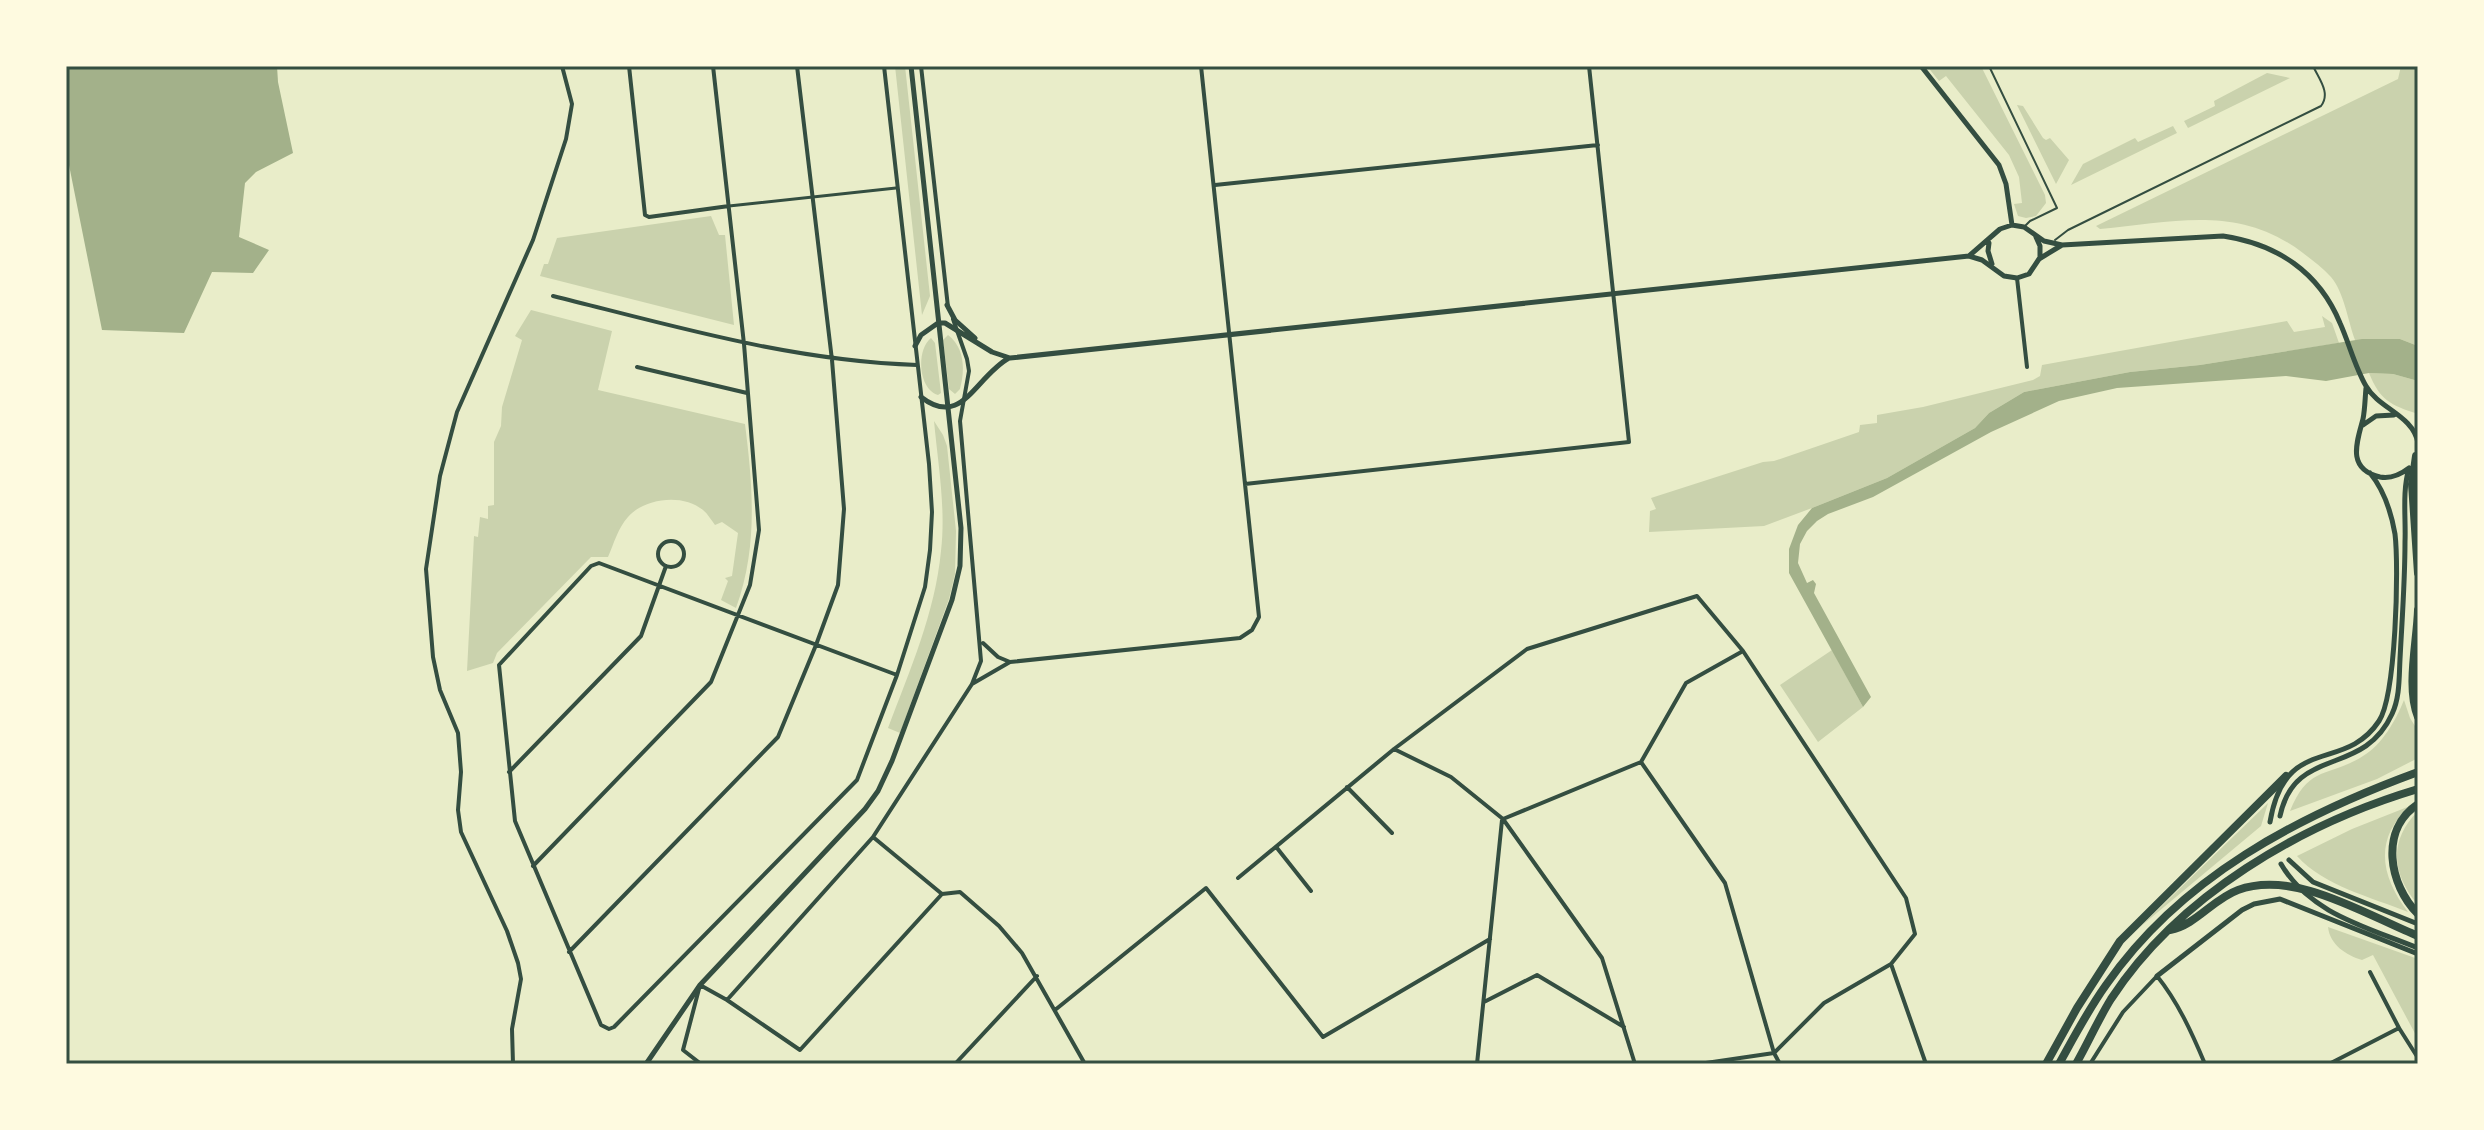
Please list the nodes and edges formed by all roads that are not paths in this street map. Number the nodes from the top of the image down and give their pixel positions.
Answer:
1 (562, 66) edge
2 (629, 66) edge
3 (713, 66) edge
4 (797, 66) edge
5 (884, 66) edge
6 (911, 66) edge
7 (921, 66) edge
8 (1201, 66) edge
9 (1589, 66) edge
10 (1921, 66) edge
11 (1989, 66) edge
12 (2313, 66) edge
13 (1598, 145) junction
14 (1213, 185) junction
15 (898, 188) junction
16 (812, 197) junction
17 (729, 206) junction
18 (2012, 225) junction
19 (2024, 227) junction
20 (2034, 235) junction
21 (1991, 239) junction
22 (2054, 241) junction
23 (2062, 245) junction
24 (1969, 256) junction
25 (2042, 257) junction
26 (1994, 268) junction
27 (2017, 278) junction
28 (1613, 295) junction
29 (553, 296) dead end
30 (947, 305) junction
31 (938, 323) junction
32 (959, 332) junction
33 (1229, 335) junction
34 (744, 344) junction
35 (915, 346) junction
36 (984, 347) junction
37 (1010, 358) junction
38 (832, 360) junction
39 (917, 365) junction
40 (637, 367) dead end
41 (2027, 367) dead end
42 (2366, 387) junction
43 (748, 393) junction
44 (921, 397) junction
45 (963, 401) junction
46 (948, 410) junction
47 (2397, 416) junction
48 (2360, 429) junction
49 (2418, 443) edge
50 (2417, 453) edge
51 (2409, 468) junction
52 (2370, 473) junction
53 (1245, 484) junction
54 (666, 566) junction
55 (2418, 573) edge
56 (658, 586) junction
57 (2418, 610) edge
58 (738, 616) junction
59 (982, 641) junction
60 (816, 645) junction
61 (1743, 651) junction
62 (1010, 662) junction
63 (897, 675) junction
64 (972, 684) junction
65 (2418, 717) edge
66 (1394, 749) junction
67 (1641, 762) junction
68 (509, 772) junction
69 (2418, 772) edge
70 (2286, 776) junction
71 (1347, 787) junction
72 (2418, 789) edge
73 (2418, 804) edge
74 (2280, 816) dead end
75 (1503, 819) junction
76 (2270, 822) dead end
77 (1392, 833) dead end
78 (873, 837) junction
79 (1277, 848) junction
80 (2289, 860) dead end
81 (2281, 864) dead end
82 (533, 866) junction
83 (1238, 878) dead end
84 (1311, 891) dead end
85 (942, 894) junction
86 (2418, 914) edge
87 (2418, 924) edge
88 (2169, 930) junction
89 (2418, 936) edge
90 (1490, 939) junction
91 (2418, 951) edge
92 (569, 952) junction
93 (1891, 964) junction
94 (2370, 972) dead end
95 (1037, 976) junction
96 (2157, 976) junction
97 (700, 985) junction
98 (727, 1000) junction
99 (1484, 1002) junction
100 (1055, 1010) junction
101 (1624, 1027) junction
102 (2399, 1028) junction
103 (1774, 1053) junction
104 (2418, 1058) edge
105 (513, 1064) edge
106 (646, 1064) edge
107 (701, 1064) edge
108 (955, 1064) edge
109 (1085, 1064) edge
110 (1477, 1064) edge
111 (1635, 1064) edge
112 (1699, 1064) edge
113 (1780, 1064) edge
114 (1926, 1064) edge
115 (2046, 1064) edge
116 (2059, 1064) edge
117 (2076, 1064) edge
118 (2090, 1064) edge
119 (2205, 1064) edge
120 (2329, 1064) edge

1 - 105 street
2 - 17 street
3 - 17 street
4 - 16 street
5 - 15 street
6 - 31 street
7 - 30 street
8 - 14 street
9 - 13 street
10 - 18 street
11 - 19 lane
12 - 22 lane
13 - 14 street
13 - 28 street
14 - 33 street
15 - 16 street
15 - 35 street
16 - 17 street
16 - 38 street
17 - 34 street
18 - 19 street
18 - 21 street
19 - 20 street
20 - 22 street
20 - 25 street
21 - 24 street
21 - 26 street
22 - 23 street
22 - 25 lane
23 - 25 street
23 - 42 street
24 - 26 street
24 - 28 street
25 - 27 street
26 - 27 street
27 - 41 street
28 - 33 street
28 - 53 street
29 - 34 street
30 - 32 street
30 - 36 street
31 - 32 street
31 - 35 street
31 - 46 street
32 - 36 street
32 - 45 street
33 - 37 street
33 - 53 street
34 - 38 street
34 - 43 street
35 - 39 street
36 - 37 street
37 - 45 street
38 - 39 street
38 - 60 street
39 - 44 street
40 - 43 street
42 - 47 street
42 - 48 street
43 - 58 street
44 - 46 street
44 - 63 street
45 - 46 street
45 - 59 street
46 - 97 street
47 - 48 street
47 - 49 street
48 - 52 street
50 - 51 street
50 - 55 highway
51 - 52 street
51 - 74 street
52 - 70 street
53 - 62 street
54 - 54 street
54 - 56 street
56 - 58 street
56 - 68 street
56 - 68 street
57 - 65 highway
58 - 60 street
58 - 82 street
59 - 62 street
59 - 64 street
60 - 63 street
60 - 92 street
61 - 66 street
61 - 67 street
61 - 93 street
62 - 64 street
63 - 92 street
64 - 78 street
66 - 71 street
66 - 75 street
67 - 75 street
67 - 103 street
68 - 82 street
69 - 116 highway
70 - 76 street
70 - 115 highway
71 - 77 street
71 - 79 street
72 - 88 highway
73 - 86 highway
75 - 90 street
75 - 101 street
78 - 85 street
78 - 98 street
79 - 83 street
79 - 84 street
80 - 87 street
81 - 91 street
82 - 92 street
85 - 95 street
85 - 98 street
88 - 89 highway
88 - 117 highway
90 - 99 street
90 - 100 street
91 - 96 street
93 - 103 street
93 - 114 street
94 - 102 street
95 - 100 street
95 - 108 street
96 - 118 street
96 - 119 street
97 - 98 street
97 - 106 street
97 - 107 street
99 - 101 street
99 - 110 street
100 - 109 street
101 - 111 street
102 - 104 street
102 - 120 street
103 - 112 street
103 - 113 street

